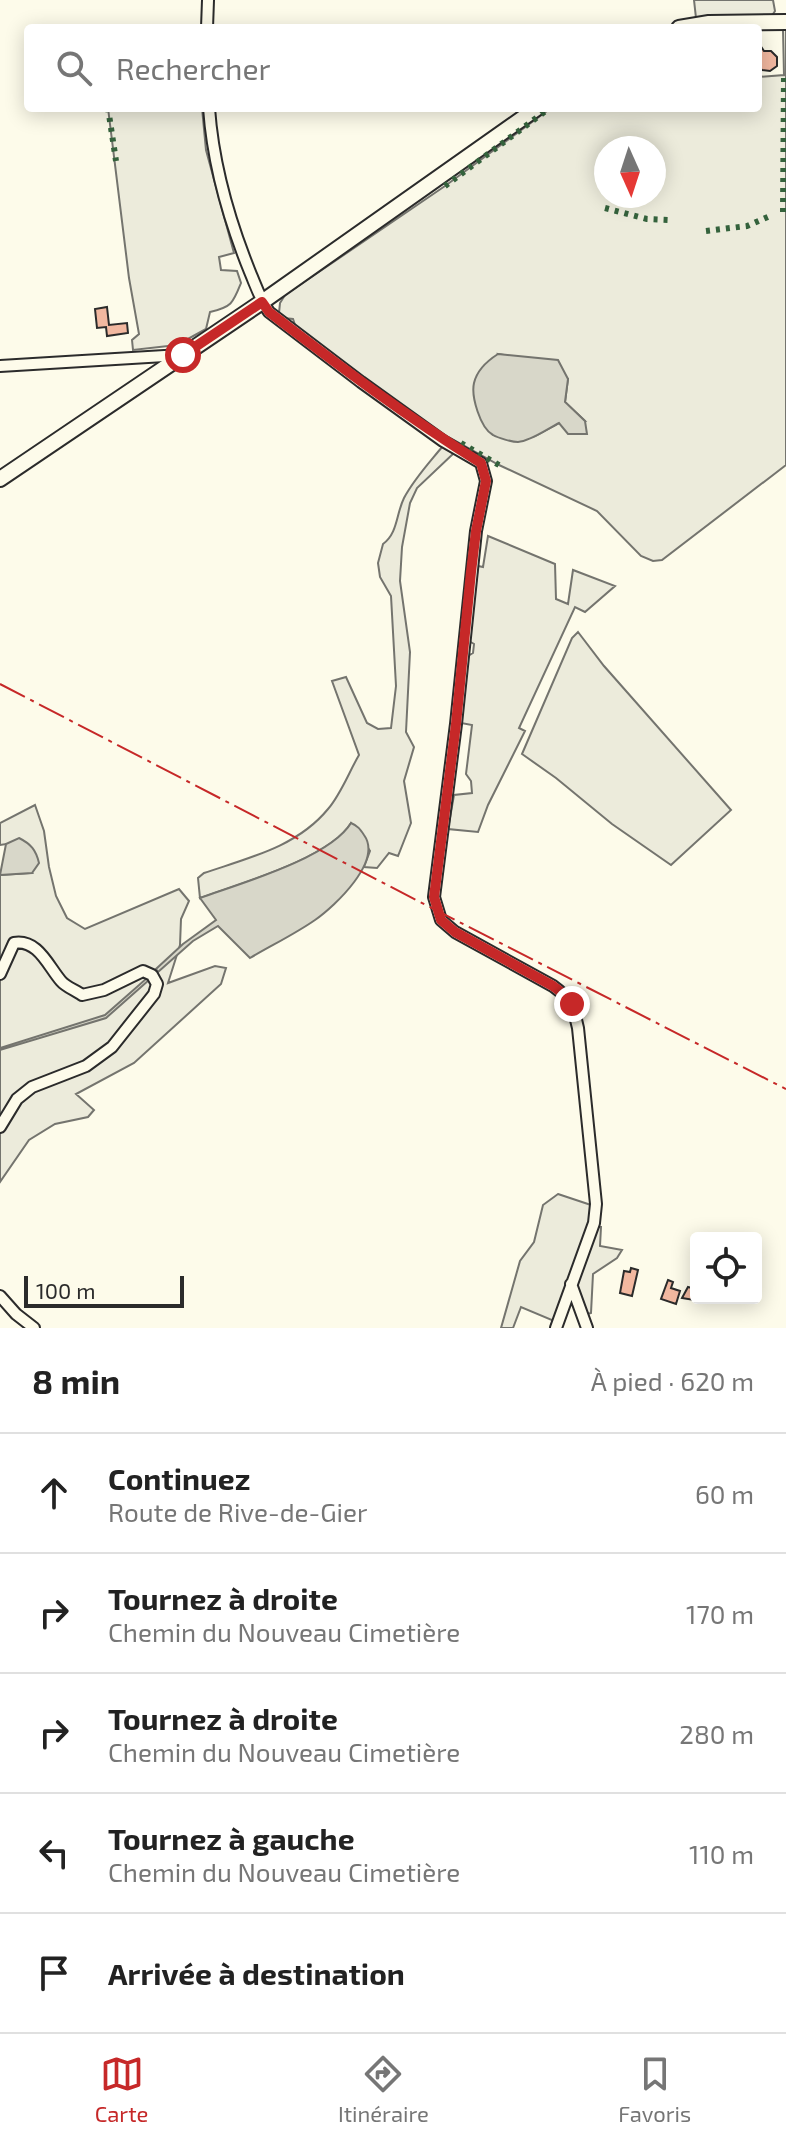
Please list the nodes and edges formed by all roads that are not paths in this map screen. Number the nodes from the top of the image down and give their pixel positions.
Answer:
1 (208, 0) edge
2 (786, 22) edge
3 (207, 24) edge
4 (703, 24) edge
5 (209, 112) edge
6 (531, 112) edge
7 (262, 302) junction
8 (183, 355) junction
9 (0, 366) edge
10 (0, 479) edge
11 (0, 974) edge
12 (0, 1127) edge
13 (571, 1284) junction
14 (0, 1296) edge
15 (34, 1328) edge
16 (556, 1328) edge
17 (587, 1328) edge

1 - 3 street
2 - 4 main road
5 - 7 street
6 - 7 main road
7 - 8 main road
7 - 13 street
8 - 9 street
8 - 10 main road
11 - 12 street
13 - 16 street
13 - 17 street
14 - 15 street

